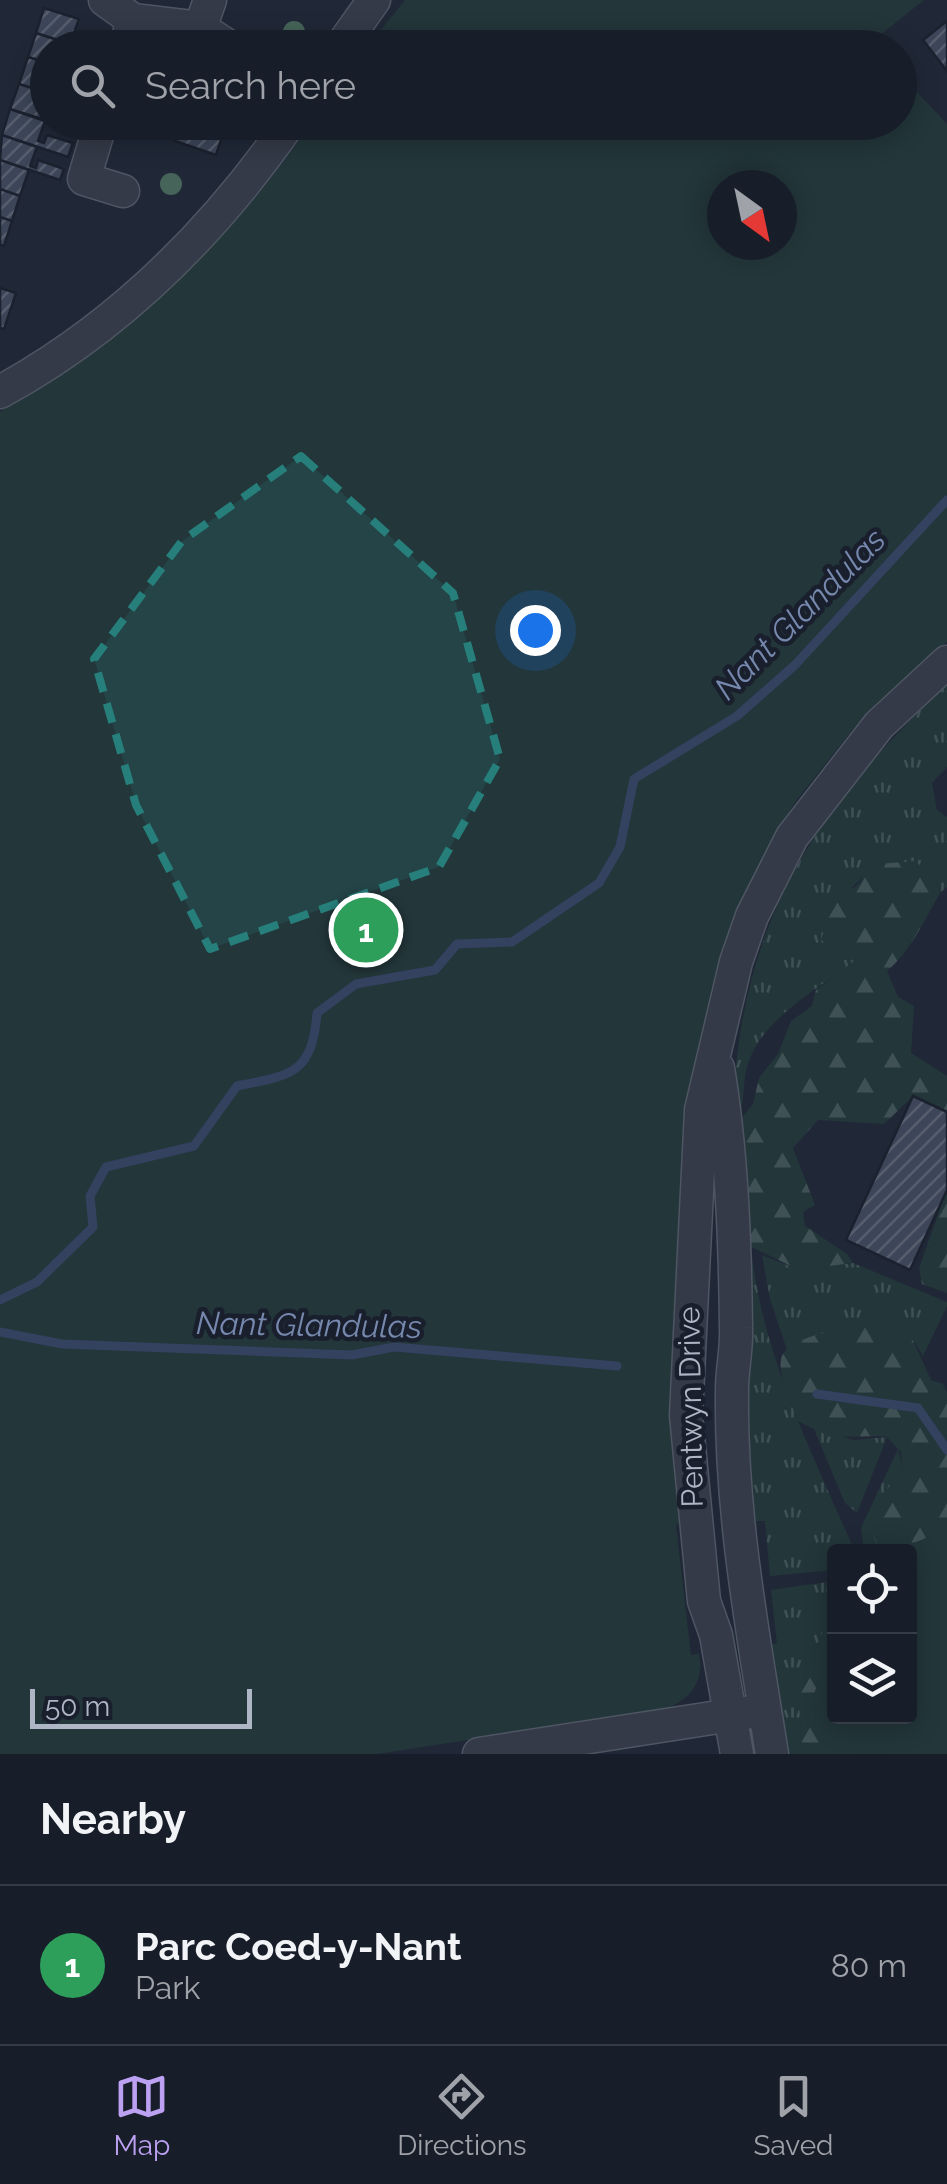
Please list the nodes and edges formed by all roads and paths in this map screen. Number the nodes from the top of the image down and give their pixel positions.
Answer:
1 (105, 0) edge
2 (374, 0) edge
3 (205, 14) edge
4 (126, 30) edge
5 (144, 30) edge
6 (353, 30) edge
7 (96, 140) edge
8 (278, 140) edge
9 (123, 191) dead end
10 (0, 392) edge
11 (947, 662) edge
12 (716, 1059) junction
13 (765, 1710) junction
14 (731, 1715) junction
15 (479, 1754) edge
16 (737, 1754) edge
17 (772, 1754) edge

1 - 4 street
2 - 6 street
3 - 5 street
7 - 9 street
8 - 10 street
11 - 12 street, Pentwyn Drive
12 - 13 street, Pentwyn Drive
12 - 14 street, Pentwyn Drive
13 - 14 street
13 - 17 street, Pentwyn Drive
14 - 15 street
14 - 16 street, Pentwyn Drive

